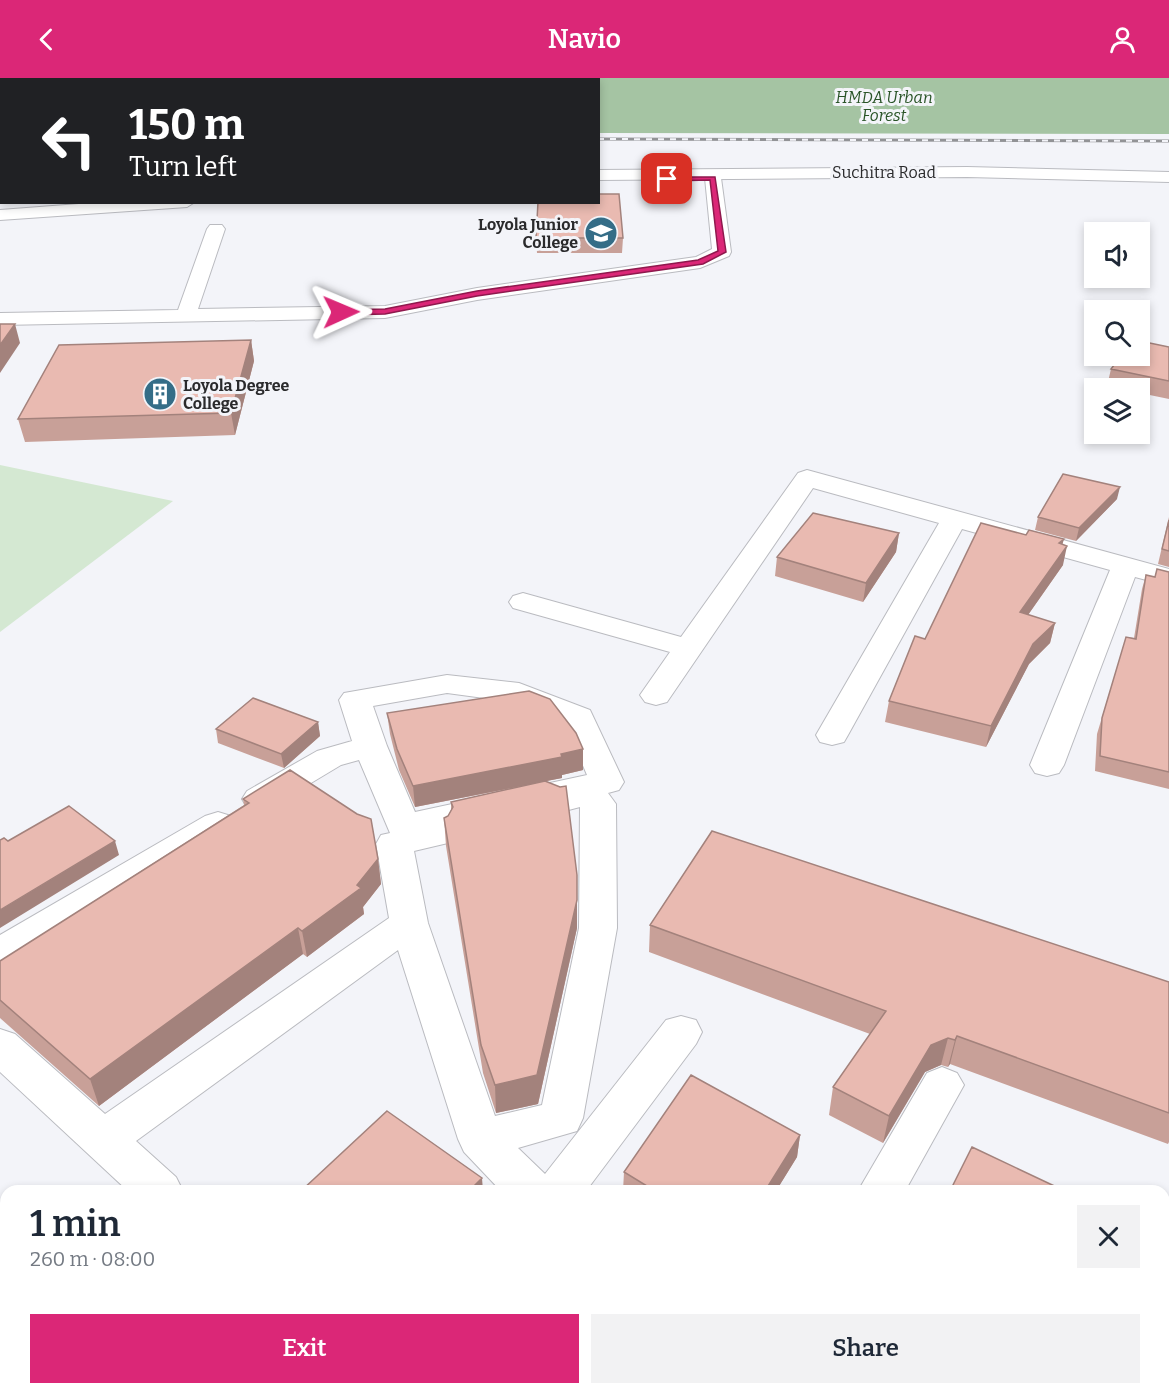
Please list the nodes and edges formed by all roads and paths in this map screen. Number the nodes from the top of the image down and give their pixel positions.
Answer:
1 (600, 175) edge
2 (1169, 177) edge
3 (713, 178) junction
4 (1088, 178) junction
5 (600, 181) edge
6 (1169, 182) edge
7 (77, 204) edge
8 (158, 204) edge
9 (0, 210) edge
10 (0, 215) edge
11 (216, 229) dead end
12 (186, 315) junction
13 (0, 319) edge
14 (954, 519) junction
15 (1125, 567) junction
16 (1169, 578) edge
17 (523, 602) dead end
18 (688, 648) junction
19 (656, 695) dead end
20 (832, 735) dead end
21 (370, 746) junction
22 (1047, 765) dead end
23 (409, 923) junction
24 (0, 953) edge
25 (681, 1032) dead end
26 (0, 1046) edge
27 (942, 1085) dead end
28 (480, 1139) junction
29 (102, 1140) junction
30 (152, 1185) edge
31 (547, 1185) edge
32 (558, 1185) edge
33 (884, 1185) edge

1 - 4 street, Suchitra Road
2 - 4 street, Suchitra Road
3 - 4 street, Suchitra Road
3 - 5 street, Suchitra Road
3 - 12 street
4 - 6 street, Suchitra Road
7 - 9 street
8 - 10 street
11 - 12 street
12 - 13 street
14 - 15 street
14 - 18 street
14 - 20 street
15 - 16 street
15 - 22 street
17 - 18 street
18 - 19 street
21 - 21 street
21 - 24 street
23 - 28 street
23 - 28 street
23 - 29 street
25 - 32 street
26 - 29 street
27 - 33 street
28 - 31 street
29 - 30 street

